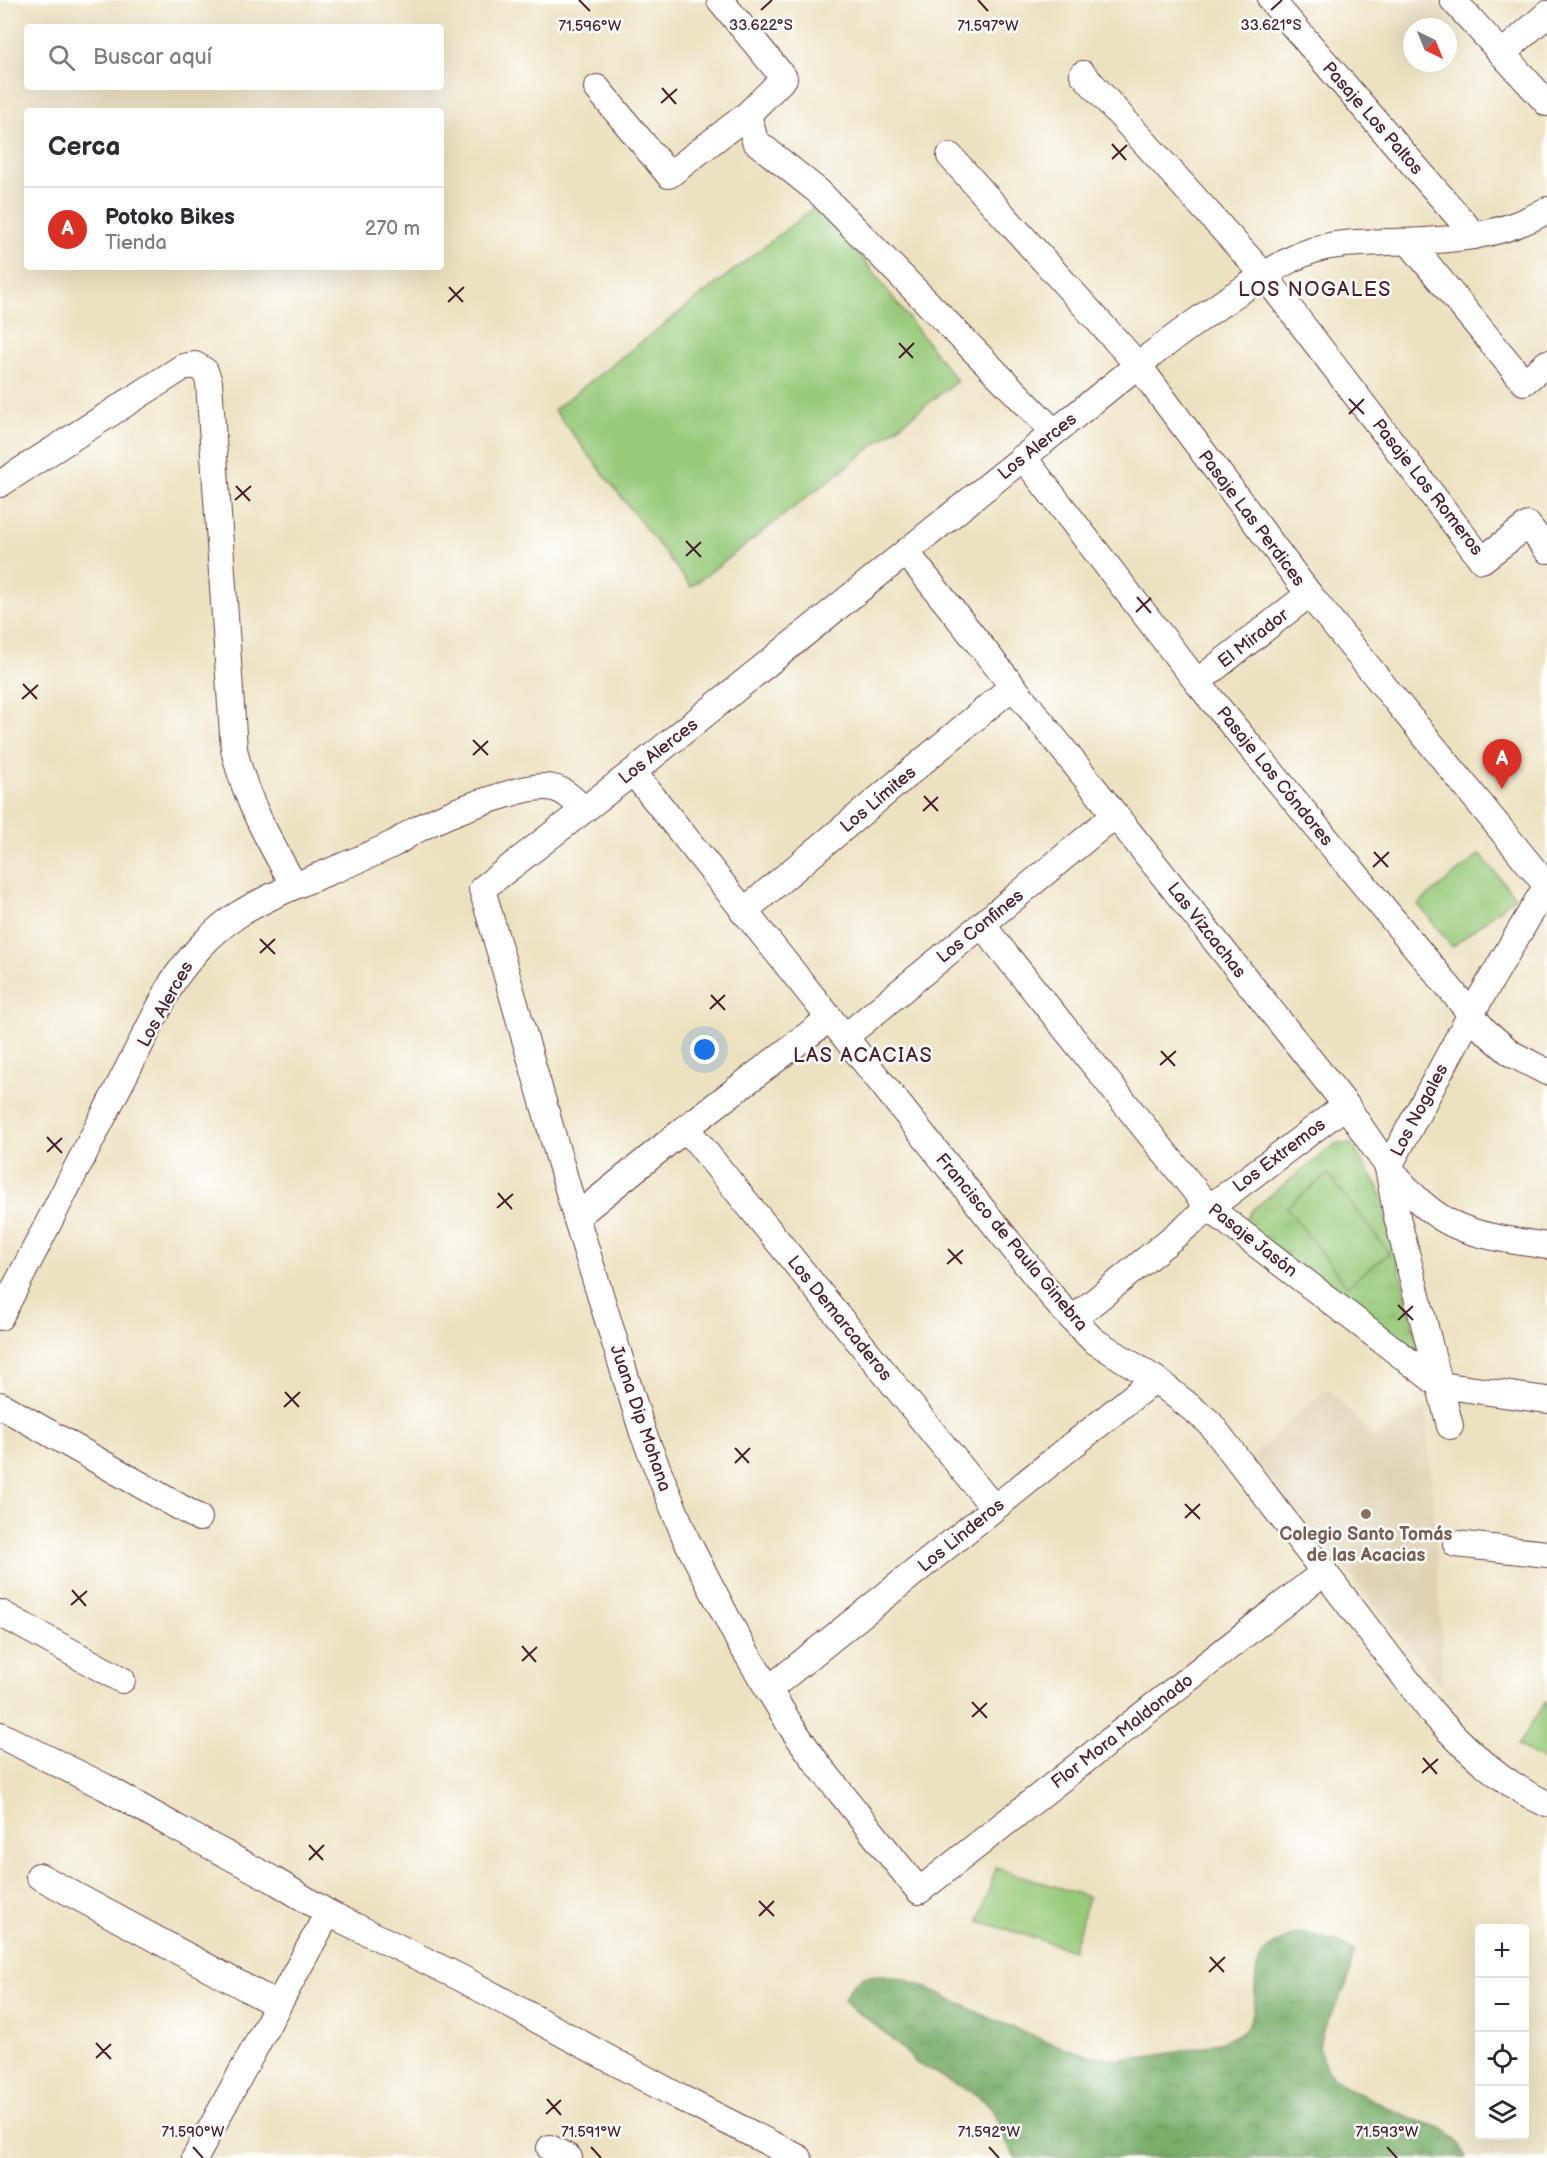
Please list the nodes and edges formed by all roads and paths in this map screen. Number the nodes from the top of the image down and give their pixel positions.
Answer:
1 (720, 0) edge
2 (1271, 0) edge
3 (1453, 0) edge
4 (1547, 14) edge
5 (1503, 54) junction
6 (1083, 74) dead end
7 (597, 88) dead end
8 (1547, 103) edge
9 (748, 114) junction
10 (950, 156) dead end
11 (1547, 210) edge
12 (1475, 236) junction
13 (1409, 242) junction
14 (1264, 275) junction
15 (1547, 363) edge
16 (1138, 365) junction
17 (1054, 432) junction
18 (1023, 457) junction
19 (0, 484) edge
20 (1547, 550) edge
21 (906, 552) junction
22 (1310, 594) junction
23 (1197, 682) junction
24 (1013, 686) junction
25 (633, 772) junction
26 (583, 809) junction
27 (1115, 815) junction
28 (294, 885) junction
29 (1547, 885) edge
30 (482, 889) joint
31 (743, 912) junction
32 (982, 925) junction
33 (1471, 1014) junction
34 (837, 1028) junction
35 (1547, 1072) edge
36 (1346, 1105) junction
37 (686, 1128) junction
38 (1388, 1168) junction
39 (1209, 1208) junction
40 (576, 1217) junction
41 (1547, 1246) edge
42 (0, 1317) edge
43 (1073, 1319) junction
44 (1155, 1379) junction
45 (1440, 1385) junction
46 (1547, 1400) edge
47 (0, 1405) edge
48 (1450, 1426) dead end
49 (994, 1509) junction
50 (199, 1518) dead end
51 (1456, 1544) dead end
52 (1547, 1554) edge
53 (1324, 1572) junction
54 (0, 1613) edge
55 (122, 1680) dead end
56 (768, 1690) junction
57 (0, 1735) edge
58 (1547, 1804) edge
59 (39, 1876) dead end
60 (919, 1891) joint
61 (328, 1913) junction
62 (278, 2005) junction
63 (195, 2158) edge
64 (799, 2158) edge

1 - 9 street
2 - 12 street, Pasaje Los Paltos
3 - 5 street
4 - 5 street
5 - 8 street
6 - 14 street, Pasaje Los Romeros
7 - 9 street
9 - 17 street
10 - 16 street, Pasaje Las Perdices
11 - 12 street, Los Alerces
12 - 13 street, Los Alerces
13 - 14 street, Los Alerces
13 - 15 street
14 - 16 street, Los Alerces
14 - 20 street, Pasaje Los Romeros
16 - 17 street, Los Alerces
16 - 22 street, Pasaje Las Perdices
17 - 18 street, Los Alerces
18 - 21 street, Los Alerces
18 - 23 street, Pasaje Los Cóndores
19 - 28 street
21 - 24 street, Las Vizcachas
21 - 25 street, Los Alerces
22 - 23 street, El Mirador
22 - 29 street, Pasaje Las Perdices
23 - 33 street, Pasaje Los Cóndores
24 - 27 street, Las Vizcachas
24 - 31 street, Los Límites
25 - 26 street, Los Alerces
25 - 31 street, Francisco de Paula Ginebra
26 - 28 street, Los Alerces
26 - 30 street, Los Alerces
27 - 32 street, Los Confines
27 - 36 street, Las Vizcachas
28 - 42 street, Los Alerces
29 - 33 street, Los Nogales
30 - 40 street, Juana Dip Mohana
31 - 34 street, Francisco de Paula Ginebra
32 - 34 street, Los Confines
32 - 39 street, Pasaje Jasón
33 - 35 street, Pasaje Los Cóndores
33 - 38 street, Los Nogales
34 - 37 street, Los Confines
34 - 43 street, Francisco de Paula Ginebra
36 - 38 street, Las Vizcachas
36 - 39 street, Los Extremos
37 - 40 street, Los Confines
37 - 49 street, Los Demarcaderos
38 - 41 street, Las Vizcachas
38 - 45 street, Los Nogales
39 - 43 street, Los Extremos
39 - 45 street, Pasaje Jasón
40 - 56 street, Juana Dip Mohana
43 - 44 street, Francisco de Paula Ginebra
44 - 49 street, Los Linderos
44 - 53 street, Francisco de Paula Ginebra
45 - 46 street, Pasaje Jasón
45 - 48 street, Los Nogales
47 - 50 street
49 - 56 street, Los Linderos
51 - 52 street
53 - 58 street, Francisco de Paula Ginebra
53 - 60 street, Flor Mora Maldonado
54 - 55 street
56 - 60 street, Juana Dip Mohana
57 - 61 street
59 - 62 street
61 - 62 street
61 - 64 street
62 - 63 street

